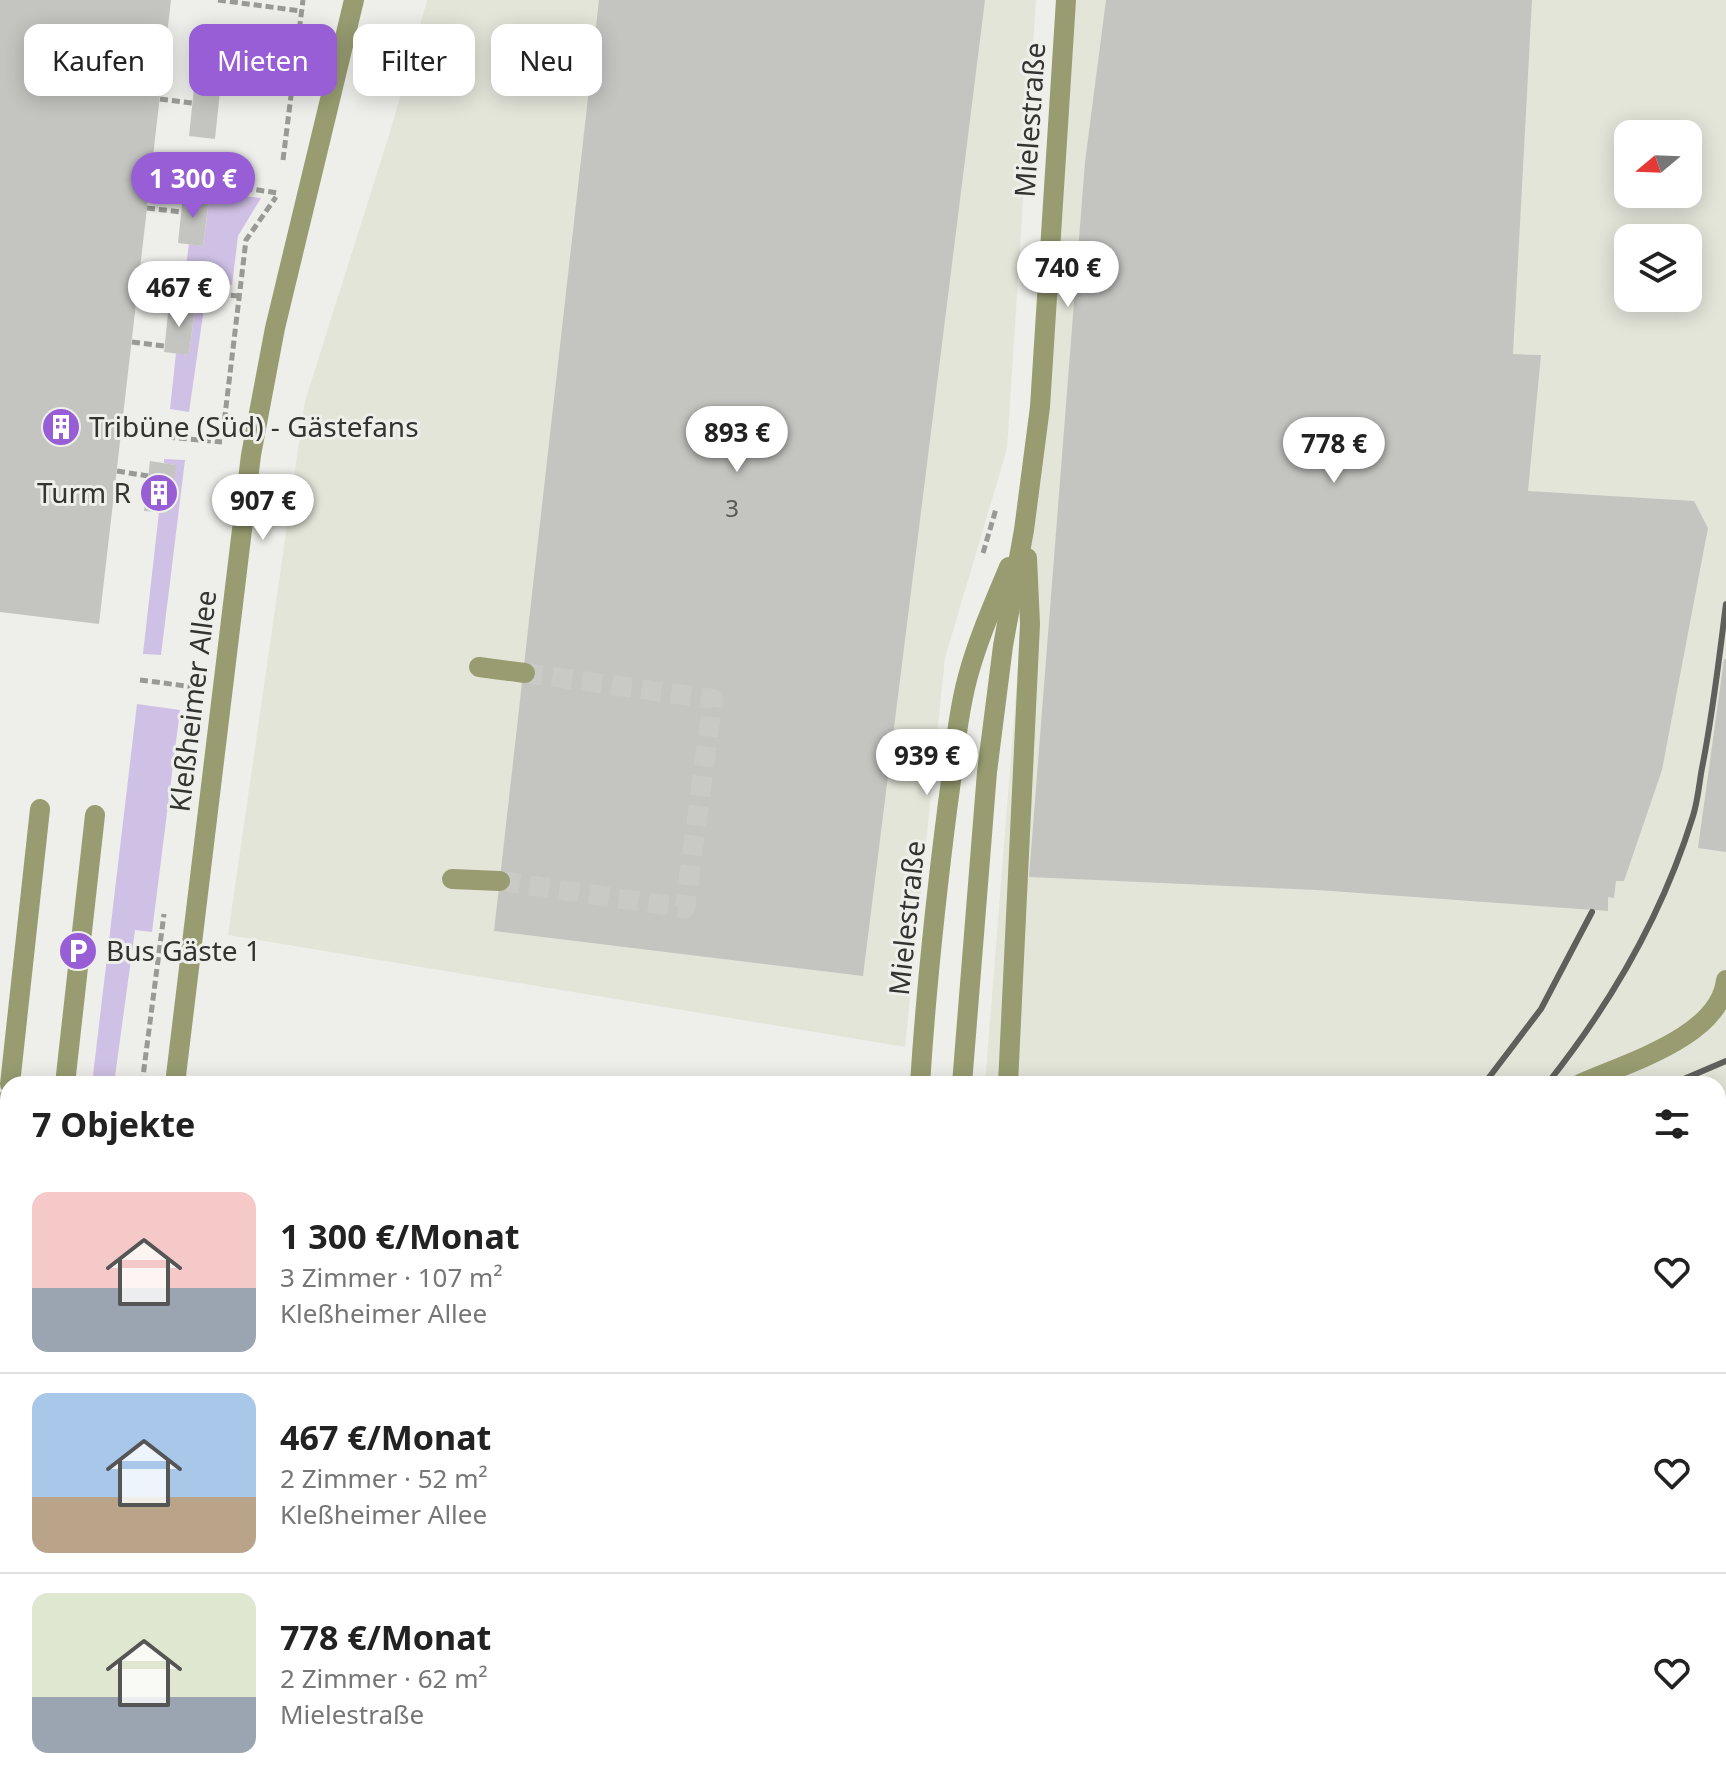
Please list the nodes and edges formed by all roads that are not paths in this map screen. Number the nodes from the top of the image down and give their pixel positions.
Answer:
1 (354, 0) edge
2 (1066, 0) edge
3 (1024, 530) junction
4 (479, 667) dead end
5 (525, 673) tunnel mouth
6 (40, 809) dead end
7 (95, 815) dead end
8 (452, 879) dead end
9 (500, 881) tunnel mouth
10 (1726, 980) edge
11 (1718, 1013) edge
12 (11, 1076) edge
13 (66, 1076) edge
14 (176, 1076) edge
15 (921, 1076) edge
16 (963, 1076) edge
17 (1008, 1076) edge
18 (1598, 1076) edge

1 - 14 street, Kleßheimer Allee
2 - 3 street, Mielestraße
3 - 15 street, Mielestraße
3 - 16 street, Mielestraße
3 - 17 street, Mielestraße
4 - 5 street
6 - 12 street
7 - 13 street
8 - 9 street
10 - 11 street
11 - 18 street

